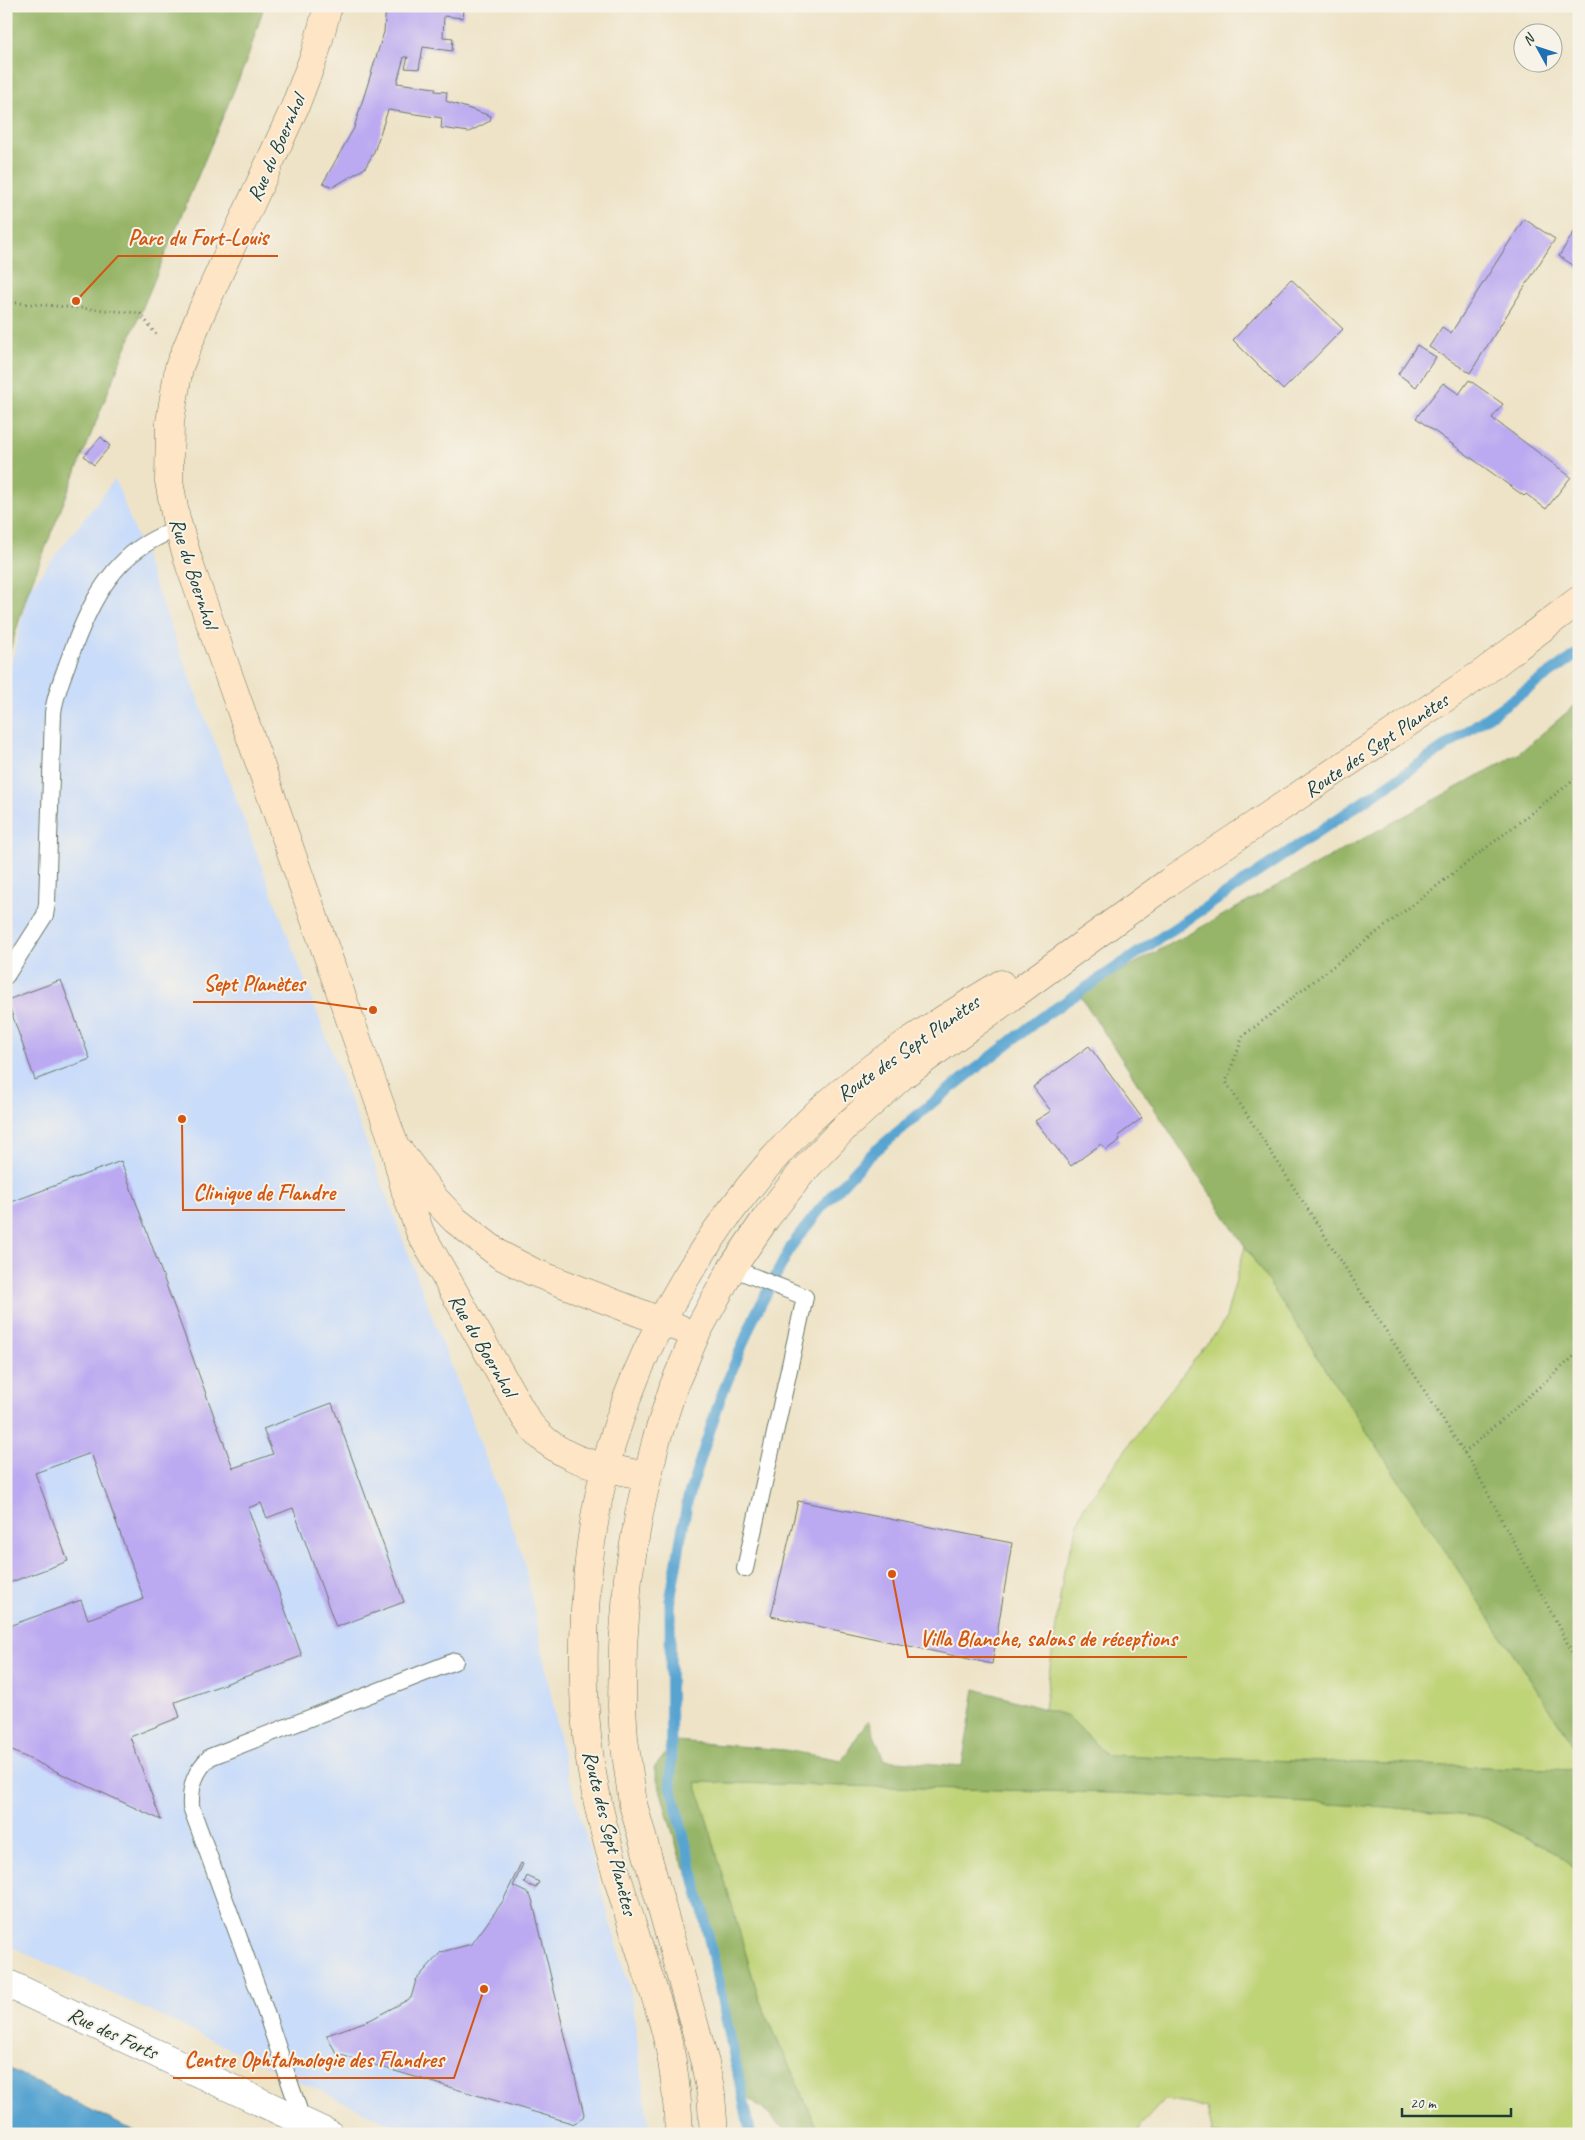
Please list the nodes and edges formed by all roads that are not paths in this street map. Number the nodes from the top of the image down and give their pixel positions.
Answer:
1 (328, 6) edge
2 (178, 527) junction
3 (1579, 600) edge
4 (1169, 882) junction
5 (6, 976) edge
6 (394, 1141) junction
7 (732, 1268) junction
8 (662, 1321) junction
9 (696, 1334) junction
10 (605, 1468) junction
11 (647, 1476) junction
12 (745, 1569) dead end
13 (455, 1661) dead end
14 (6, 1983) edge
15 (303, 2122) junction
16 (328, 2134) edge
17 (679, 2134) edge
18 (714, 2134) edge

1 - 2 main road, Rue du Boernhol
2 - 5 lane
2 - 6 main road, Rue du Boernhol
3 - 4 main road, Route des Sept Planètes
4 - 7 main road, Route des Sept Planètes
4 - 8 main road, Route des Sept Planètes
6 - 8 main road, Rue du Boernhol
6 - 10 main road, Rue du Boernhol
7 - 9 main road, Route des Sept Planètes
7 - 12 lane
8 - 9 main road, Rue du Boernhol
8 - 10 main road, Route des Sept Planètes
9 - 11 main road, Route des Sept Planètes
10 - 11 main road, Rue du Boernhol
10 - 17 main road, Route des Sept Planètes
11 - 18 main road, Route des Sept Planètes
13 - 15 lane
14 - 15 street, Rue des Forts
15 - 16 street, Rue des Forts

